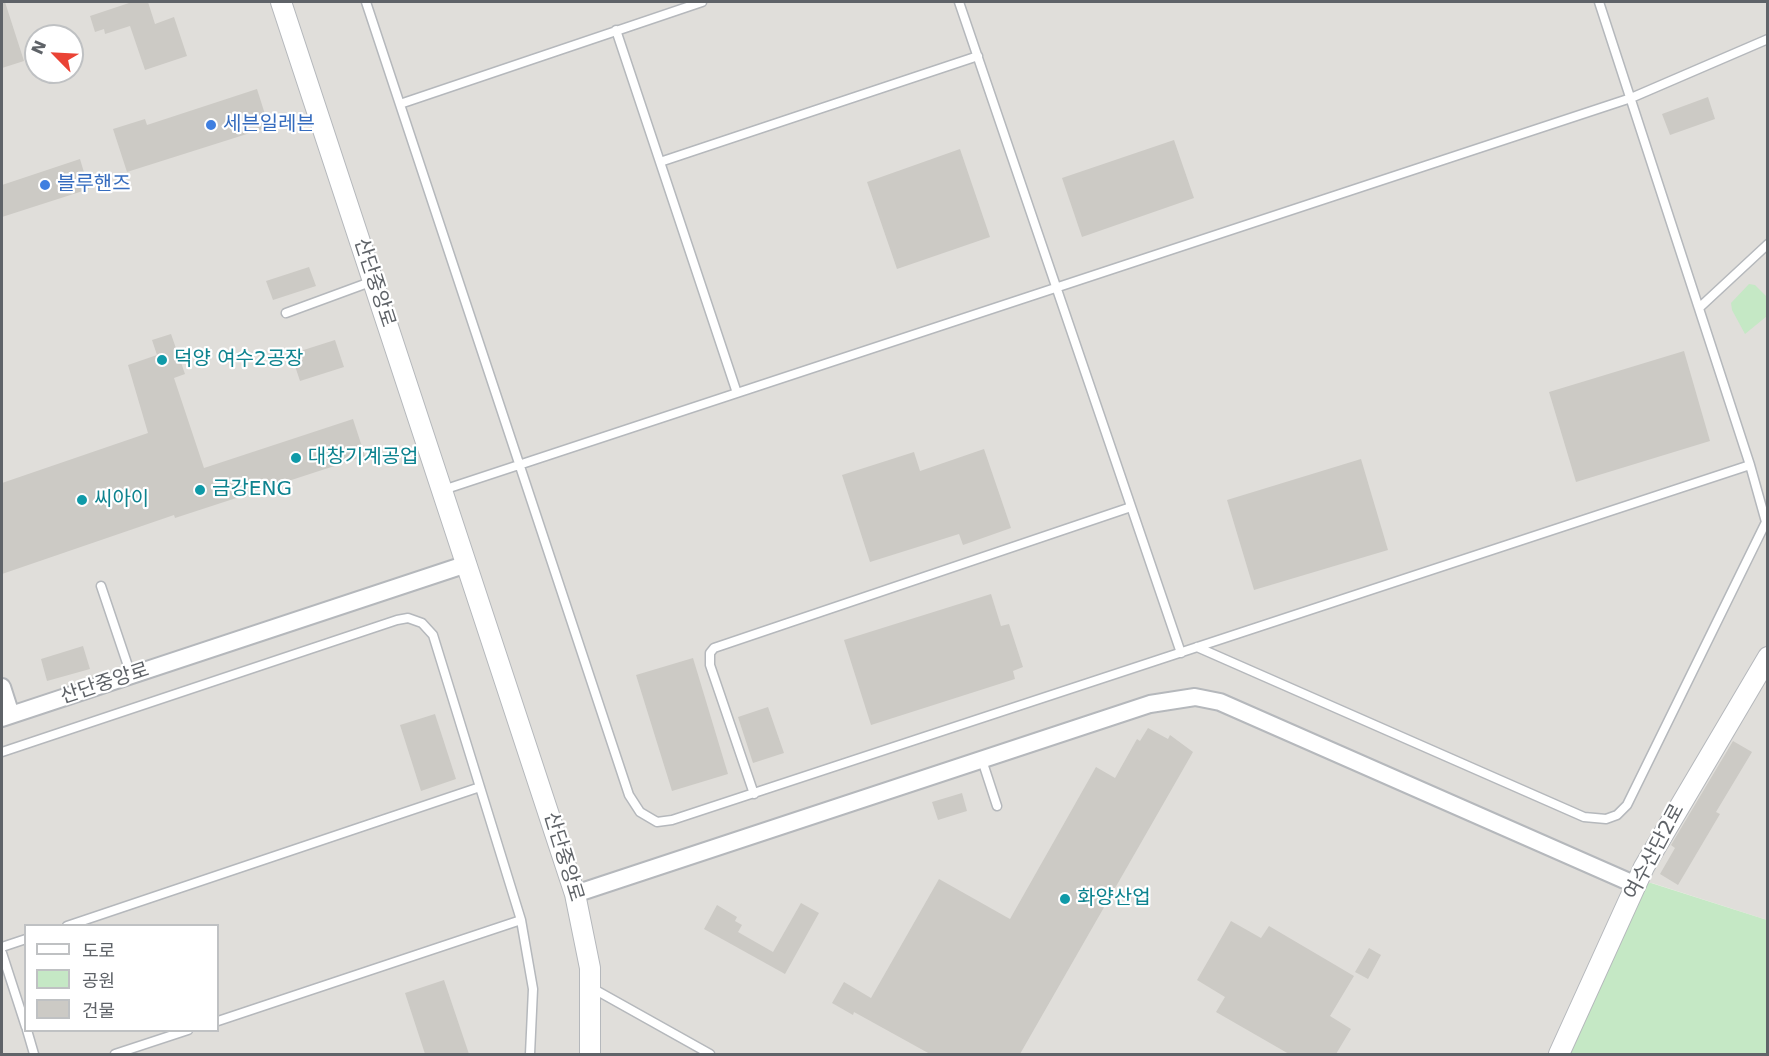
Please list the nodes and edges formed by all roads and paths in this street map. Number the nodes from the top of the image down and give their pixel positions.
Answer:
1 (281, 2) edge
2 (366, 2) edge
3 (702, 2) edge
4 (959, 2) edge
5 (1599, 2) edge
6 (690, 3) edge
7 (616, 30) junction
8 (1767, 39) edge
9 (978, 56) junction
10 (1631, 98) junction
11 (400, 104) junction
12 (660, 162) junction
13 (1767, 244) edge
14 (374, 281) junction
15 (1056, 288) junction
16 (1699, 308) junction
17 (286, 313) dead end
18 (737, 393) junction
19 (519, 465) junction
20 (1750, 465) junction
21 (443, 490) junction
22 (1131, 507) junction
23 (467, 564) junction
24 (101, 586) dead end
25 (1197, 647) junction
26 (1180, 653) junction
27 (1767, 657) edge
28 (131, 675) junction
29 (2, 687) edge
30 (6, 717) edge
31 (2, 752) edge
32 (982, 760) junction
33 (480, 787) junction
34 (754, 794) junction
35 (997, 806) dead end
36 (1636, 885) junction
37 (575, 894) junction
38 (521, 920) junction
39 (73, 924) edge
40 (24, 940) edge
41 (2, 947) edge
42 (2, 953) edge
43 (591, 988) junction
44 (219, 1021) edge
45 (24, 1023) edge
46 (27, 1032) edge
47 (182, 1032) edge
48 (34, 1054) edge
49 (115, 1054) edge
50 (530, 1054) edge
51 (590, 1054) edge
52 (710, 1054) edge
53 (1558, 1054) edge

1 - 14 street, 산단중앙로
2 - 11 lane
3 - 6 lane
4 - 9 lane
5 - 10 lane
6 - 7 lane
7 - 11 lane
7 - 12 lane
8 - 10 lane
9 - 12 lane
9 - 15 lane
10 - 15 lane
10 - 16 lane
11 - 19 lane
12 - 18 lane
13 - 16 lane
14 - 17 lane
14 - 21 street, 산단중앙로
15 - 18 lane
15 - 22 lane
16 - 20 lane
18 - 19 lane
19 - 21 lane
19 - 34 lane
20 - 25 lane
20 - 25 lane
21 - 23 street, 산단중앙로
22 - 26 lane
22 - 34 lane
23 - 28 street, 산단중앙로
23 - 37 street, 산단중앙로
24 - 28 lane
25 - 26 lane
26 - 34 lane
27 - 36 street, 여수산단2로
28 - 30 street, 산단중앙로
29 - 30 street, 산단중앙로
31 - 33 lane
32 - 35 lane
32 - 36 street
32 - 37 street
33 - 38 lane
33 - 39 lane
36 - 53 street, 여수산단2로
37 - 43 street, 산단중앙로
38 - 44 lane
38 - 50 lane
40 - 41 lane
42 - 45 lane
43 - 51 street, 산단중앙로
43 - 52 lane
46 - 48 lane
47 - 49 lane

